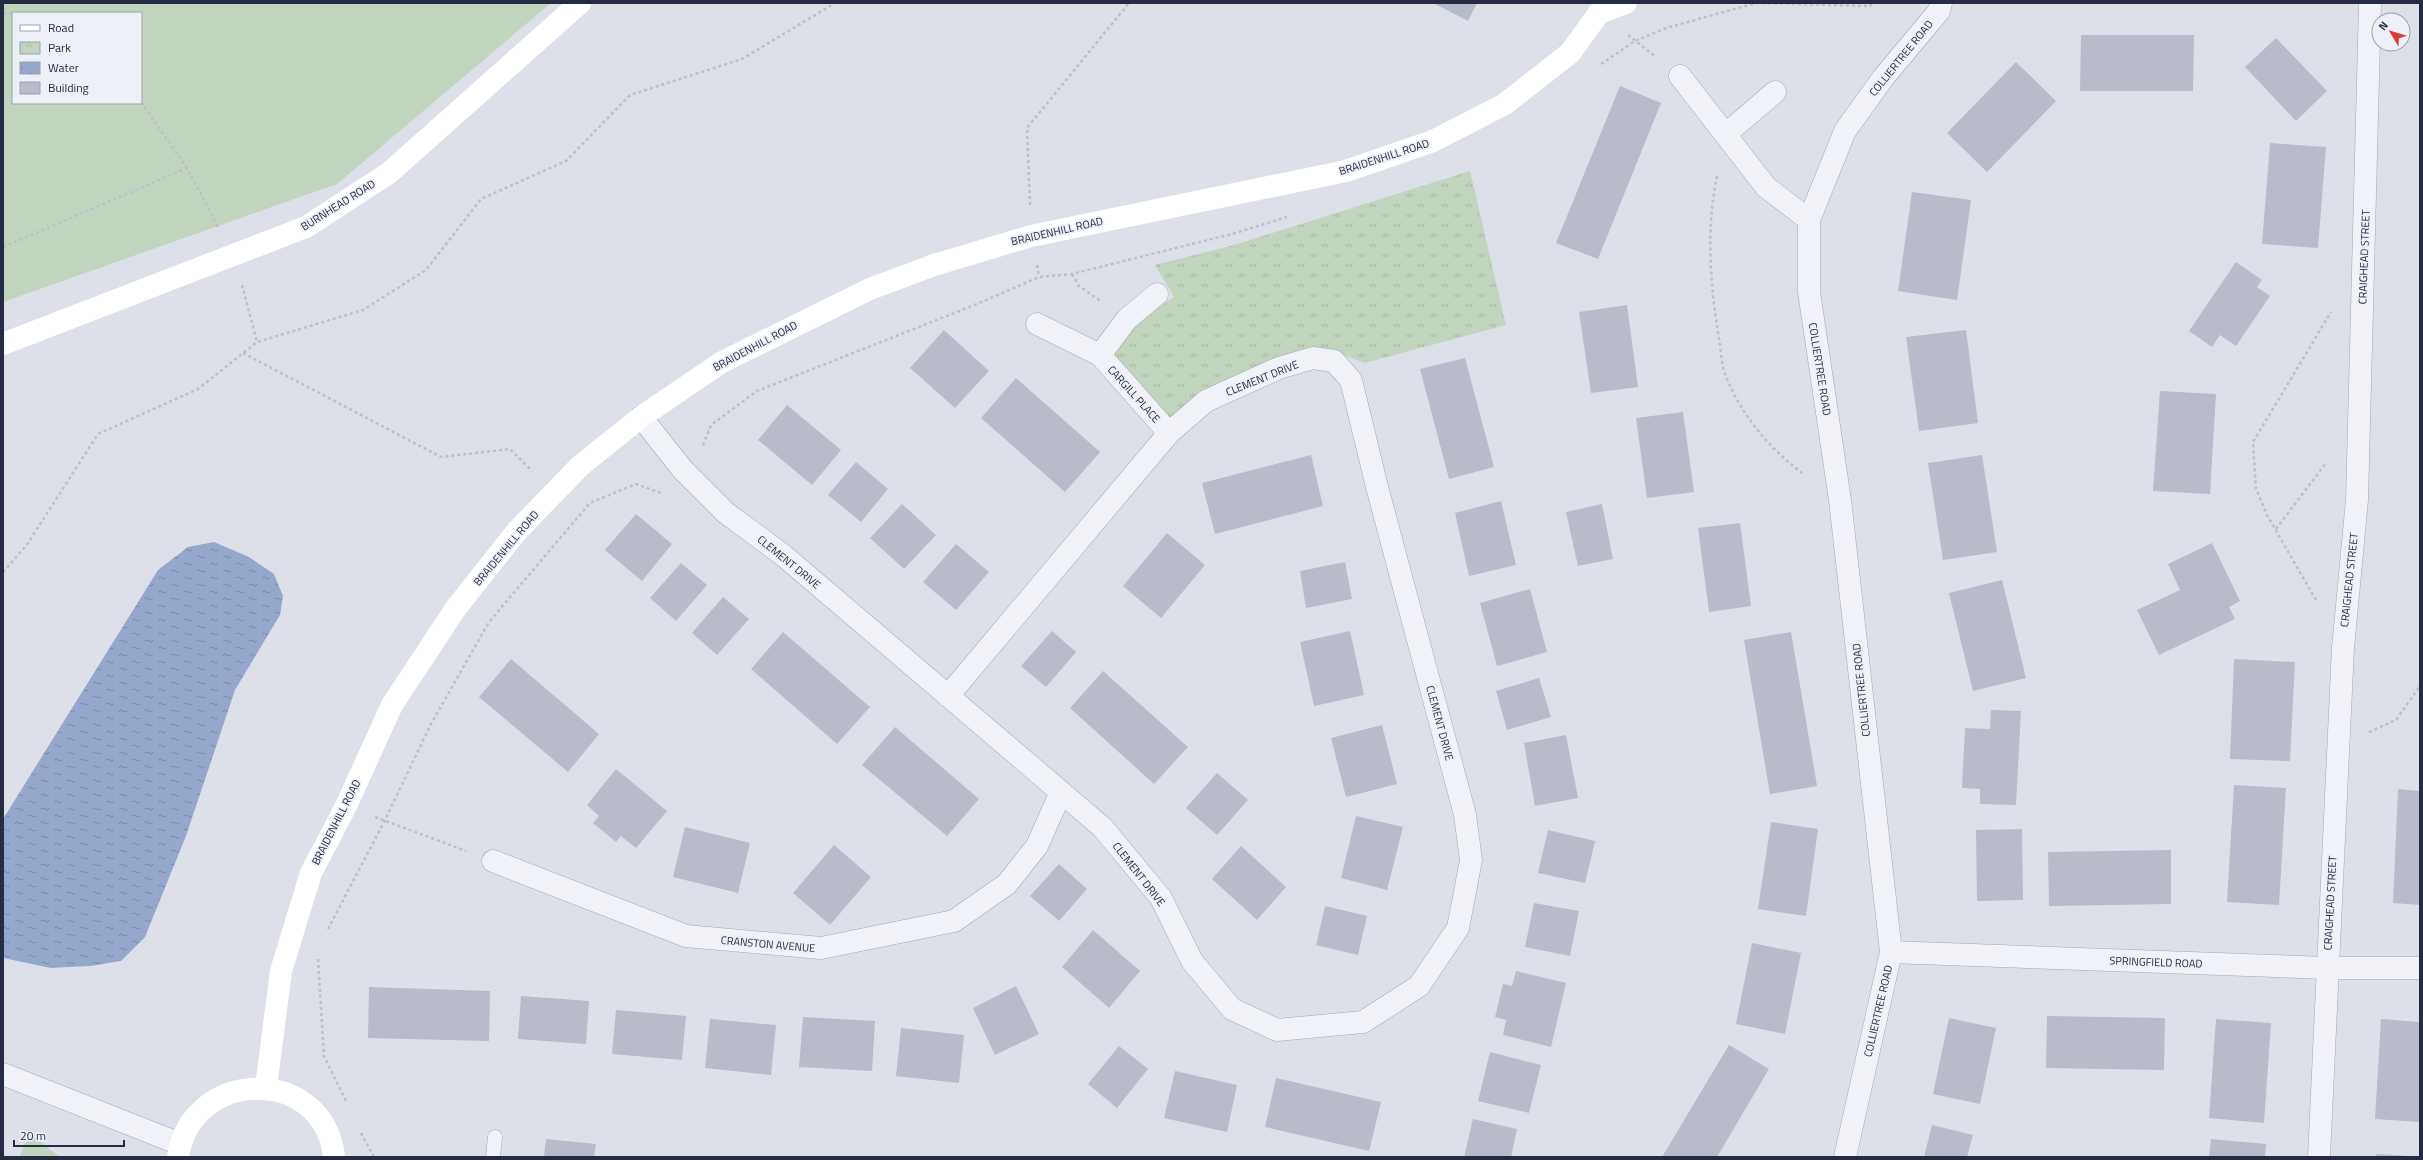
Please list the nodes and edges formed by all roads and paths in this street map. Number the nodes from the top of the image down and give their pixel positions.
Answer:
1 (580, 3) edge
2 (835, 3) edge
3 (1129, 3) edge
4 (1626, 3) edge
5 (1872, 3) edge
6 (1941, 3) edge
7 (2370, 3) edge
8 (1596, 8) edge
9 (1635, 41) junction
10 (1594, 69) dead end
11 (1680, 76) joint
12 (1775, 92) dead end
13 (142, 103) edge
14 (1726, 134) junction
15 (187, 168) junction
16 (1292, 215) dead end
17 (1809, 220) junction
18 (1031, 236) junction
19 (3, 247) edge
20 (233, 255) junction
21 (1072, 274) junction
22 (1157, 294) dead end
23 (2334, 307) dead end
24 (1127, 320) junction
25 (1038, 324) dead end
26 (257, 342) junction
27 (3, 344) edge
28 (243, 353) junction
29 (1100, 355) junction
30 (641, 417) junction
31 (1169, 433) junction
32 (2359, 433) junction
33 (693, 480) junction
34 (552, 494) junction
35 (1840, 500) junction
36 (2276, 529) junction
37 (3, 572) edge
38 (2317, 602) dead end
39 (2420, 686) edge
40 (948, 696) junction
41 (2337, 747) junction
42 (1061, 792) junction
43 (346, 806) junction
44 (385, 820) junction
45 (493, 861) joint
46 (324, 936) dead end
47 (1891, 952) junction
48 (318, 957) dead end
49 (2326, 968) junction
50 (2420, 968) edge
51 (3, 1074) edge
52 (266, 1087) junction
53 (347, 1104) dead end
54 (360, 1131) dead end
55 (495, 1136) dead end
56 (179, 1150) edge
57 (334, 1157) edge
58 (374, 1157) edge
59 (493, 1157) edge
60 (1845, 1157) edge
61 (2319, 1157) edge

1 - 20 street, BURNHEAD ROAD
2 - 26 path
3 - 18 path
4 - 8 street
5 - 9 path
6 - 17 street, COLLIERTREE ROAD
7 - 32 street, CRAIGHEAD STREET
8 - 9 path
8 - 18 street, BRAIDENHILL ROAD
9 - 10 path
9 - 11 path
11 - 14 street
12 - 14 street
13 - 15 path
14 - 17 street
14 - 35 path
15 - 19 path
15 - 20 path
16 - 21 path
17 - 35 street, COLLIERTREE ROAD
18 - 30 street, BRAIDENHILL ROAD
20 - 26 path
20 - 27 street, BURNHEAD ROAD
21 - 24 path
21 - 33 path
22 - 24 street, CARGILL PLACE
23 - 36 path
24 - 29 street, CARGILL PLACE
25 - 29 street, CARGILL PLACE
26 - 28 path
28 - 34 path
28 - 37 path
29 - 31 street, CARGILL PLACE
30 - 33 street, CLEMENT DRIVE
30 - 34 street, BRAIDENHILL ROAD
31 - 40 street, CLEMENT DRIVE
31 - 42 street, CLEMENT DRIVE
32 - 36 path
32 - 41 street, CRAIGHEAD STREET
33 - 40 street, CLEMENT DRIVE
33 - 44 path
34 - 43 street, BRAIDENHILL ROAD
35 - 47 street, COLLIERTREE ROAD
36 - 38 path
39 - 41 path
40 - 42 street, CLEMENT DRIVE
41 - 49 street, CRAIGHEAD STREET
42 - 45 street, CRANSTON AVENUE
43 - 44 path
43 - 52 street, BRAIDENHILL ROAD
44 - 45 path
44 - 46 path
47 - 49 street, SPRINGFIELD ROAD
47 - 60 street, COLLIERTREE ROAD
48 - 53 path
49 - 50 street, SPRINGFIELD ROAD
49 - 61 street, CRAIGHEAD STREET
51 - 56 street
52 - 56 street
52 - 57 street
54 - 58 path
55 - 59 lane

